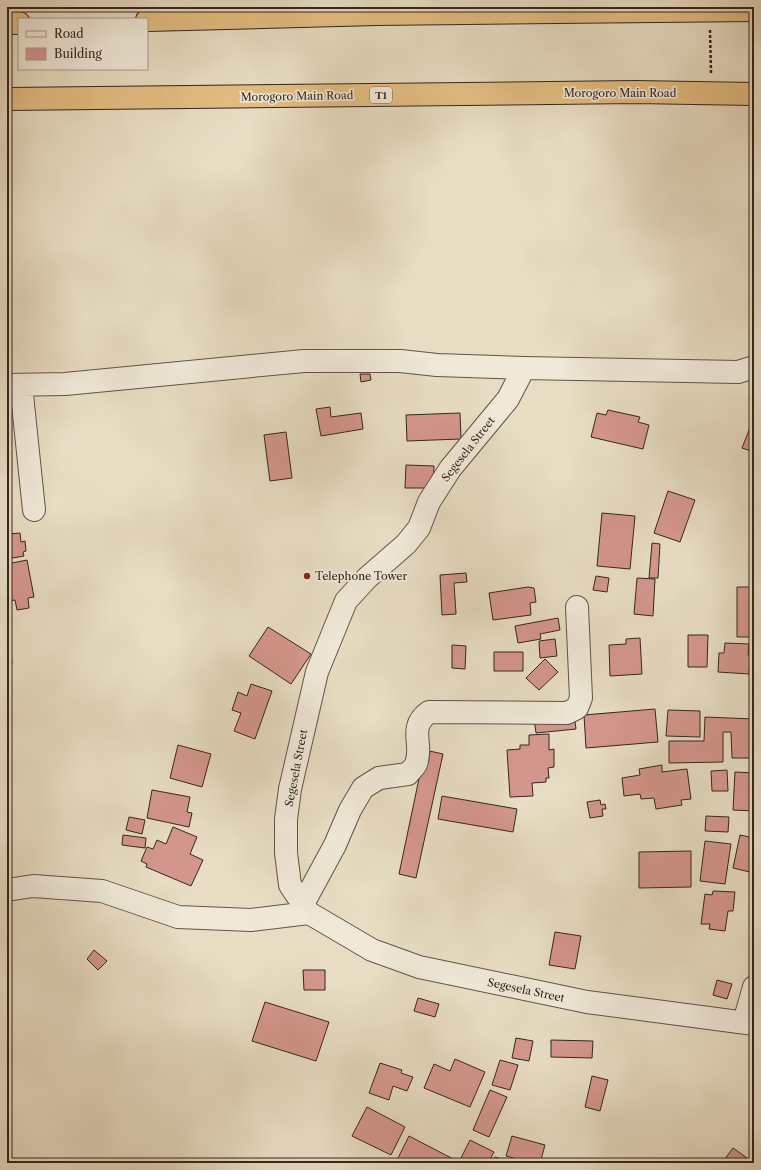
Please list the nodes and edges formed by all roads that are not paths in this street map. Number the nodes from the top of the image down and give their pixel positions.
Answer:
1 (754, 10) edge
2 (148, 20) edge
3 (7, 23) edge
4 (18, 23) edge
5 (754, 94) edge
6 (7, 99) edge
7 (754, 367) edge
8 (524, 368) junction
9 (14, 385) edge
10 (34, 510) dead end
11 (577, 607) dead end
12 (7, 890) edge
13 (306, 909) junction
14 (754, 987) edge
15 (749, 1023) edge

1 - 2 highway
3 - 4 highway
5 - 6 highway, Morogoro Main Road / T1
7 - 8 street
8 - 9 street
8 - 13 street, Segesela Street
9 - 10 street
11 - 13 street
12 - 13 street
13 - 15 street, Segesela Street
14 - 15 street

